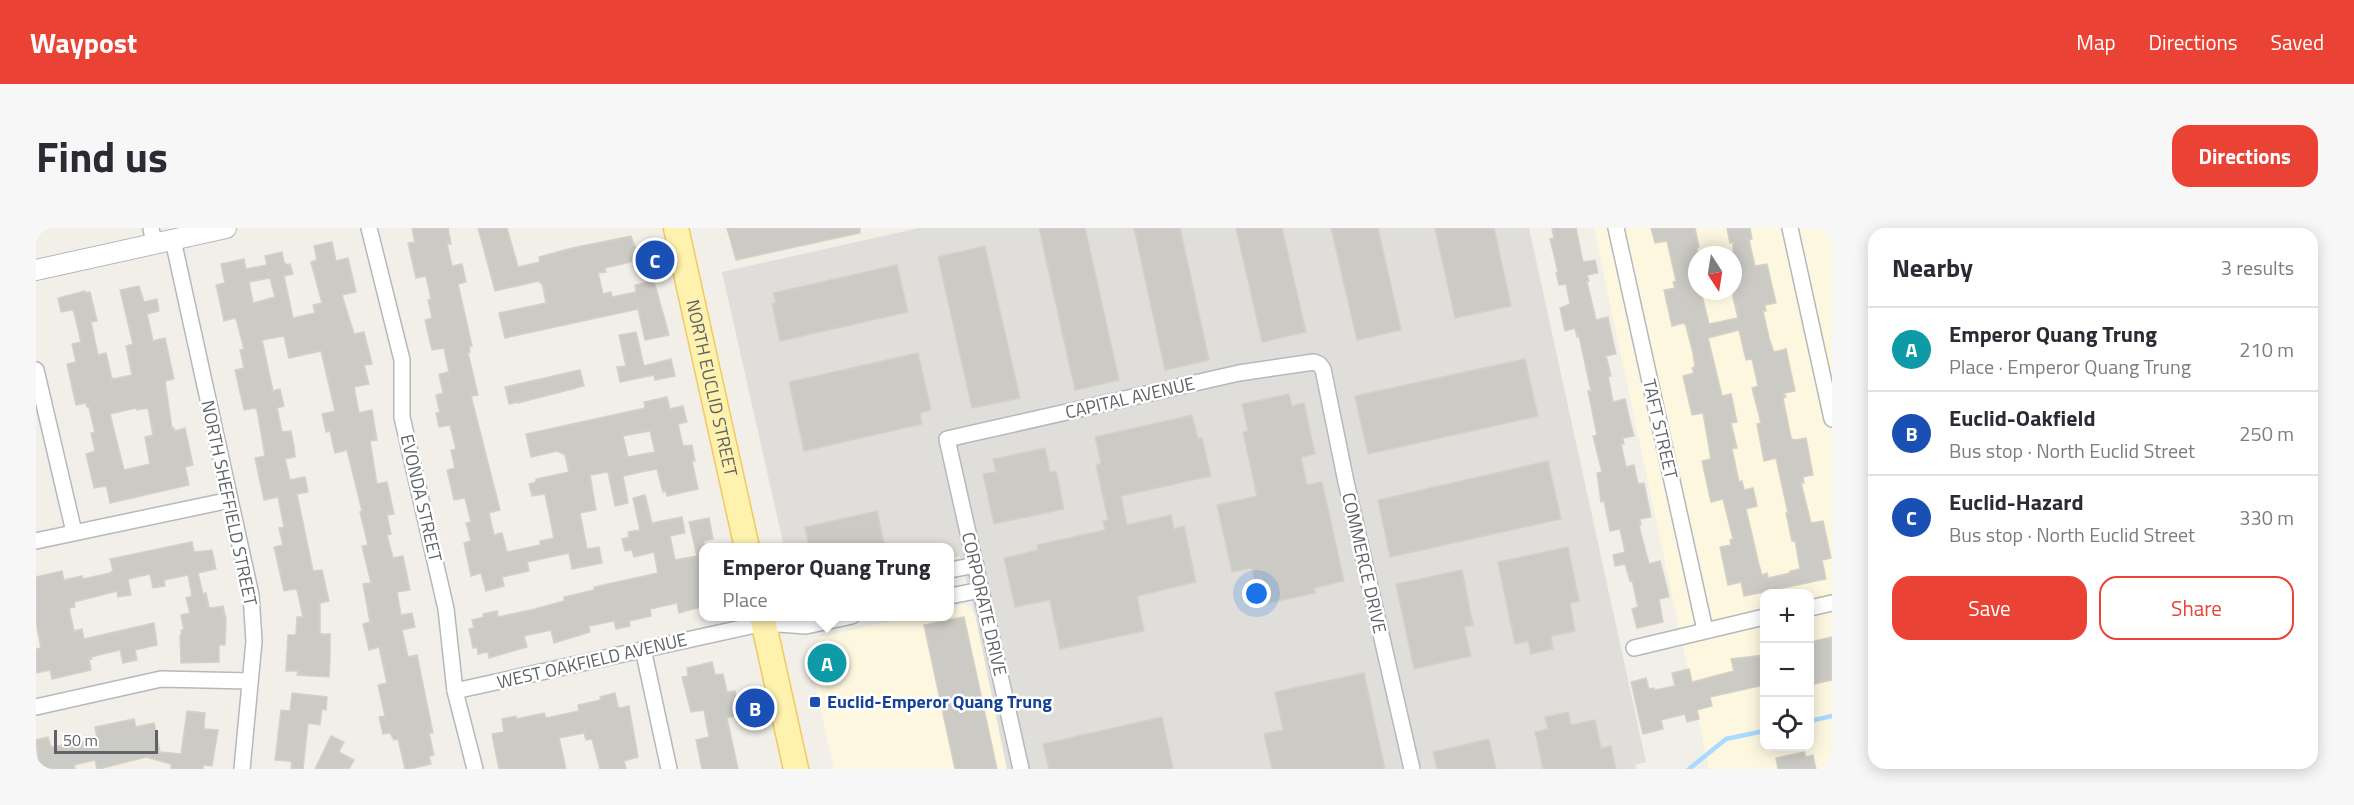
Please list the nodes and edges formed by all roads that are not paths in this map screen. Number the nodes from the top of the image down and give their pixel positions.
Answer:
1 (226, 228) edge
2 (369, 228) edge
3 (676, 228) edge
4 (1616, 228) edge
5 (1790, 228) edge
6 (160, 237) edge
7 (36, 270) edge
8 (1314, 362) joint
9 (36, 370) edge
10 (1832, 419) edge
11 (947, 439) joint
12 (230, 500) junction
13 (74, 532) junction
14 (36, 541) edge
15 (746, 543) edge
16 (976, 565) junction
17 (954, 569) edge
18 (981, 590) junction
19 (954, 595) edge
20 (1832, 603) edge
21 (1814, 607) edge
22 (1760, 618) edge
23 (759, 621) edge
24 (767, 621) edge
25 (778, 621) edge
26 (829, 621) edge
27 (1705, 630) junction
28 (1634, 648) dead end
29 (643, 649) junction
30 (249, 681) junction
31 (455, 692) junction
32 (36, 707) edge
33 (242, 769) edge
34 (475, 769) edge
35 (669, 769) edge
36 (796, 769) edge
37 (1021, 769) edge
38 (1412, 769) edge

1 - 6 street
2 - 31 street, EVONDA STREET
3 - 15 main road, NORTH EUCLID STREET
4 - 27 street, TAFT STREET
5 - 10 street
6 - 7 street
6 - 12 street, NORTH SHEFFIELD STREET
8 - 11 street, CAPITAL AVENUE
8 - 38 street, COMMERCE DRIVE
9 - 13 street
11 - 16 street, CORPORATE DRIVE
12 - 13 street
12 - 30 street, NORTH SHEFFIELD STREET
13 - 14 street
16 - 17 street
16 - 18 street, CORPORATE DRIVE
18 - 19 street
18 - 37 street, CORPORATE DRIVE
20 - 21 street
22 - 27 street
23 - 29 street, WEST OAKFIELD AVENUE
24 - 36 main road
25 - 26 street, WEST OAKFIELD AVENUE
27 - 28 street
29 - 31 street, WEST OAKFIELD AVENUE
29 - 35 street
30 - 32 street
30 - 33 street, NORTH SHEFFIELD STREET
31 - 34 street, EVONDA STREET

